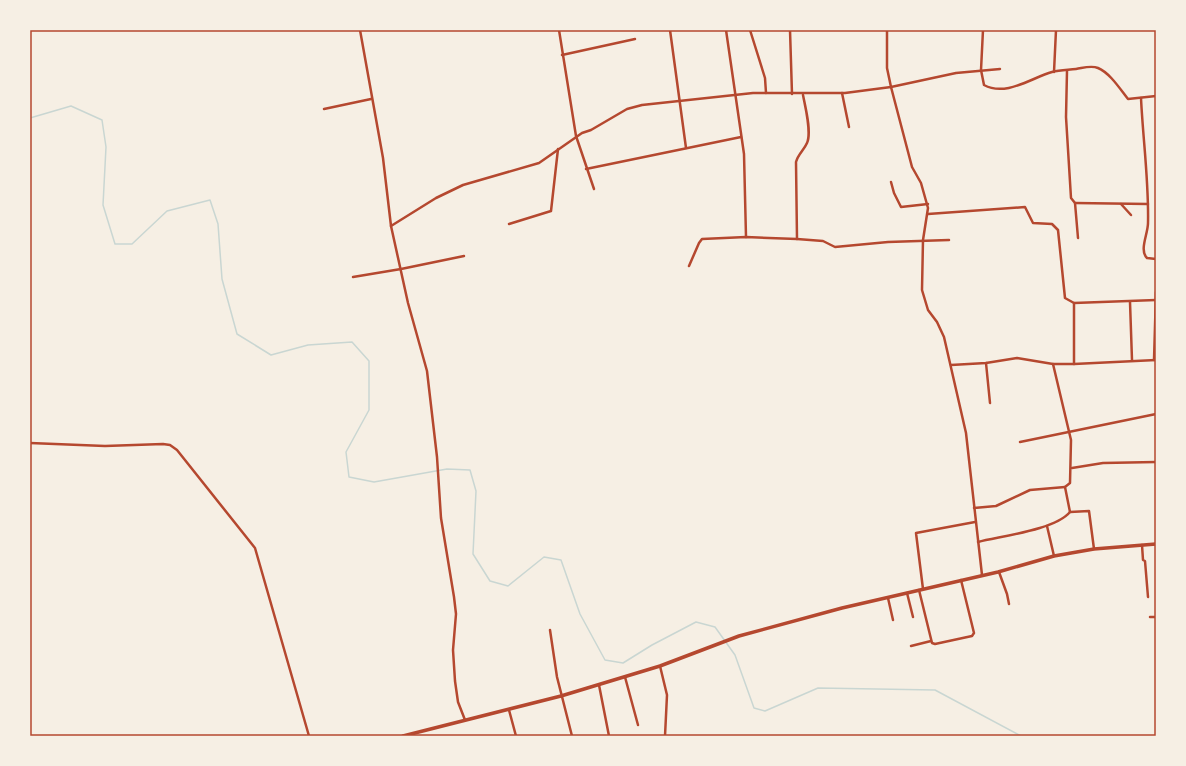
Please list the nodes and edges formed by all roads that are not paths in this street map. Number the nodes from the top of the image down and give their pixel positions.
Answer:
1 (360, 30) edge
2 (559, 30) edge
3 (670, 30) edge
4 (726, 30) edge
5 (750, 30) edge
6 (790, 30) edge
7 (887, 30) edge
8 (983, 30) edge
9 (1056, 30) edge
10 (635, 39) dead end
11 (562, 55) junction
12 (1000, 69) dead end
13 (981, 70) junction
14 (1067, 70) junction
15 (1054, 72) junction
16 (891, 88) junction
17 (842, 93) junction
18 (766, 94) junction
19 (792, 94) junction
20 (736, 95) junction
21 (804, 95) junction
22 (1156, 96) edge
23 (1141, 98) junction
24 (372, 99) junction
25 (680, 101) junction
26 (324, 109) dead end
27 (849, 127) dead end
28 (576, 136) junction
29 (742, 137) junction
30 (558, 148) junction
31 (686, 148) junction
32 (586, 169) junction
33 (891, 182) dead end
34 (594, 189) dead end
35 (1075, 203) junction
36 (1121, 203) junction
37 (928, 204) junction
38 (1148, 204) junction
39 (928, 214) junction
40 (1131, 215) dead end
41 (509, 224) dead end
42 (391, 226) junction
43 (746, 237) junction
44 (1078, 238) dead end
45 (797, 239) junction
46 (923, 240) junction
47 (949, 240) dead end
48 (464, 256) dead end
49 (1156, 259) edge
50 (689, 266) dead end
51 (401, 269) junction
52 (353, 276) dead end
53 (1156, 292) edge
54 (1155, 300) edge
55 (1130, 302) junction
56 (1074, 303) junction
57 (1132, 360) junction
58 (1155, 360) edge
59 (986, 363) junction
60 (951, 364) junction
61 (1053, 364) junction
62 (1074, 364) junction
63 (990, 403) dead end
64 (1156, 414) edge
65 (1070, 432) junction
66 (1020, 442) dead end
67 (30, 443) edge
68 (1156, 462) edge
69 (1072, 468) junction
70 (1065, 486) junction
71 (974, 508) junction
72 (1070, 512) junction
73 (975, 522) junction
74 (1048, 526) junction
75 (978, 542) junction
76 (1156, 544) edge
77 (1142, 545) junction
78 (1094, 549) junction
79 (1054, 556) junction
80 (998, 572) junction
81 (982, 575) junction
82 (961, 580) junction
83 (924, 589) junction
84 (918, 590) junction
85 (907, 593) junction
86 (1148, 597) dead end
87 (888, 598) junction
88 (1009, 604) dead end
89 (913, 617) dead end
90 (1150, 617) dead end
91 (1156, 617) edge
92 (893, 620) dead end
93 (550, 630) dead end
94 (931, 641) junction
95 (911, 646) dead end
96 (660, 666) junction
97 (625, 677) junction
98 (599, 685) junction
99 (561, 696) junction
100 (509, 710) junction
101 (465, 720) junction
102 (638, 725) dead end
103 (309, 736) edge
104 (403, 736) edge
105 (516, 736) edge
106 (572, 736) edge
107 (609, 736) edge
108 (665, 736) edge

1 - 24 street
2 - 11 street
3 - 25 street
4 - 20 street
5 - 18 street
6 - 19 street
7 - 16 street
8 - 13 street
9 - 15 street
10 - 11 street
11 - 28 street
12 - 13 street
13 - 15 street
13 - 16 street
14 - 15 street
14 - 23 street
14 - 35 street
16 - 17 street
16 - 37 street
17 - 21 street
17 - 27 street
18 - 19 street
18 - 20 street
19 - 21 street
20 - 25 street
20 - 29 street
21 - 45 street
22 - 23 street
23 - 38 street
24 - 26 street
24 - 42 street
25 - 28 street
25 - 31 street
28 - 30 street
28 - 32 street
29 - 31 street
29 - 43 street
30 - 41 street
30 - 42 street
31 - 32 street
32 - 34 street
33 - 37 street
35 - 36 street
35 - 44 street
36 - 38 street
36 - 40 street
37 - 39 street
38 - 49 street
39 - 46 street
39 - 56 street
42 - 51 street
43 - 45 street
43 - 50 street
45 - 46 street
46 - 47 street
46 - 60 street
48 - 51 street
51 - 52 street
51 - 101 street
53 - 54 street
54 - 55 street
54 - 58 street
55 - 56 street
55 - 57 street
56 - 62 street
57 - 58 street
57 - 62 street
59 - 60 street
59 - 61 street
59 - 63 street
60 - 71 street
61 - 62 street
61 - 65 street
64 - 65 street
65 - 66 street
65 - 69 street
67 - 103 street
68 - 69 street
69 - 70 street
70 - 71 street
70 - 72 street
71 - 73 street
72 - 74 street
72 - 78 street
73 - 75 street
73 - 83 street
74 - 75 street
74 - 79 street
75 - 81 street
76 - 77 main road
77 - 78 main road
77 - 86 street
78 - 79 main road
79 - 80 main road
80 - 81 main road
80 - 88 street
81 - 82 main road
82 - 83 main road
82 - 94 street
83 - 84 main road
84 - 85 main road
84 - 94 street
85 - 87 main road
85 - 89 street
87 - 92 street
87 - 96 main road
90 - 91 street
93 - 99 street
94 - 95 street
96 - 97 main road
96 - 108 street
97 - 98 main road
97 - 102 street
98 - 99 main road
98 - 107 street
99 - 100 main road
99 - 106 street
100 - 101 main road
100 - 105 street
101 - 104 main road

